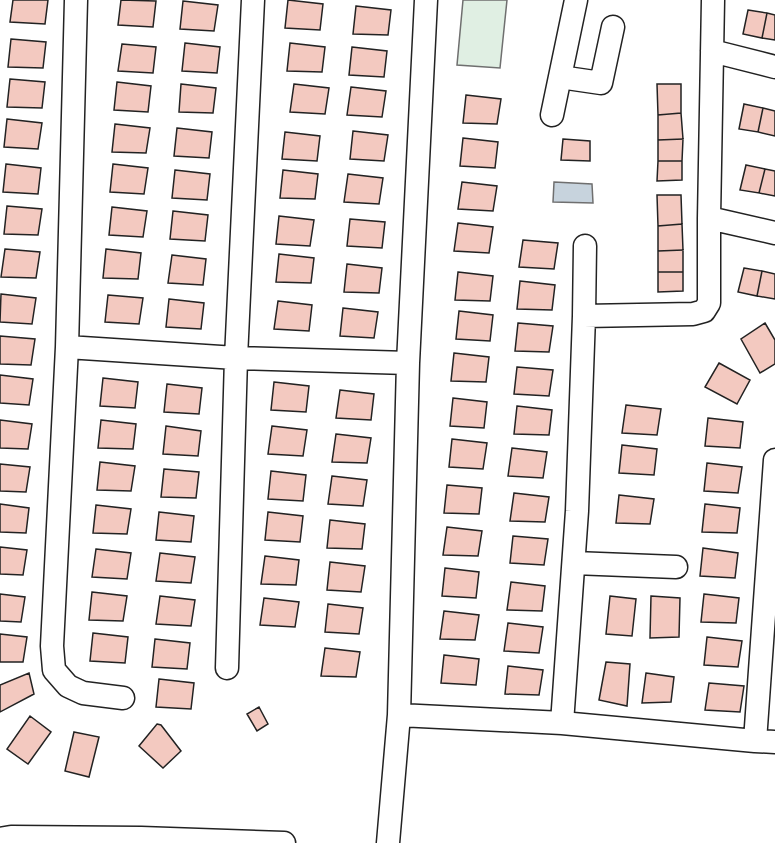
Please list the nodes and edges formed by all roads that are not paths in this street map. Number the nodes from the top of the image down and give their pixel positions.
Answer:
1 (76, 0) edge
2 (253, 0) edge
3 (426, 0) edge
4 (576, 0) edge
5 (713, 0) edge
6 (613, 27) dead end
7 (712, 51) junction
8 (775, 67) edge
9 (560, 77) junction
10 (552, 115) dead end
11 (709, 218) junction
12 (775, 233) edge
13 (585, 246) dead end
14 (584, 316) junction
15 (67, 347) junction
16 (236, 358) junction
17 (408, 363) junction
18 (775, 460) edge
19 (574, 563) junction
20 (676, 567) dead end
21 (227, 668) dead end
22 (123, 698) dead end
23 (399, 716) junction
24 (562, 723) junction
25 (765, 741) edge
26 (0, 839) edge
27 (284, 843) edge
28 (387, 843) edge

1 - 15 street
2 - 16 street
3 - 17 street
4 - 9 street
5 - 7 street
6 - 9 street
7 - 8 street
7 - 11 street
9 - 10 street
11 - 12 street
11 - 14 street
13 - 14 street
14 - 19 street
15 - 16 street
15 - 22 street
16 - 17 street
16 - 21 street
17 - 23 street
18 - 25 street
19 - 20 street
19 - 24 street
23 - 24 street
23 - 28 street
24 - 25 street
26 - 27 street

